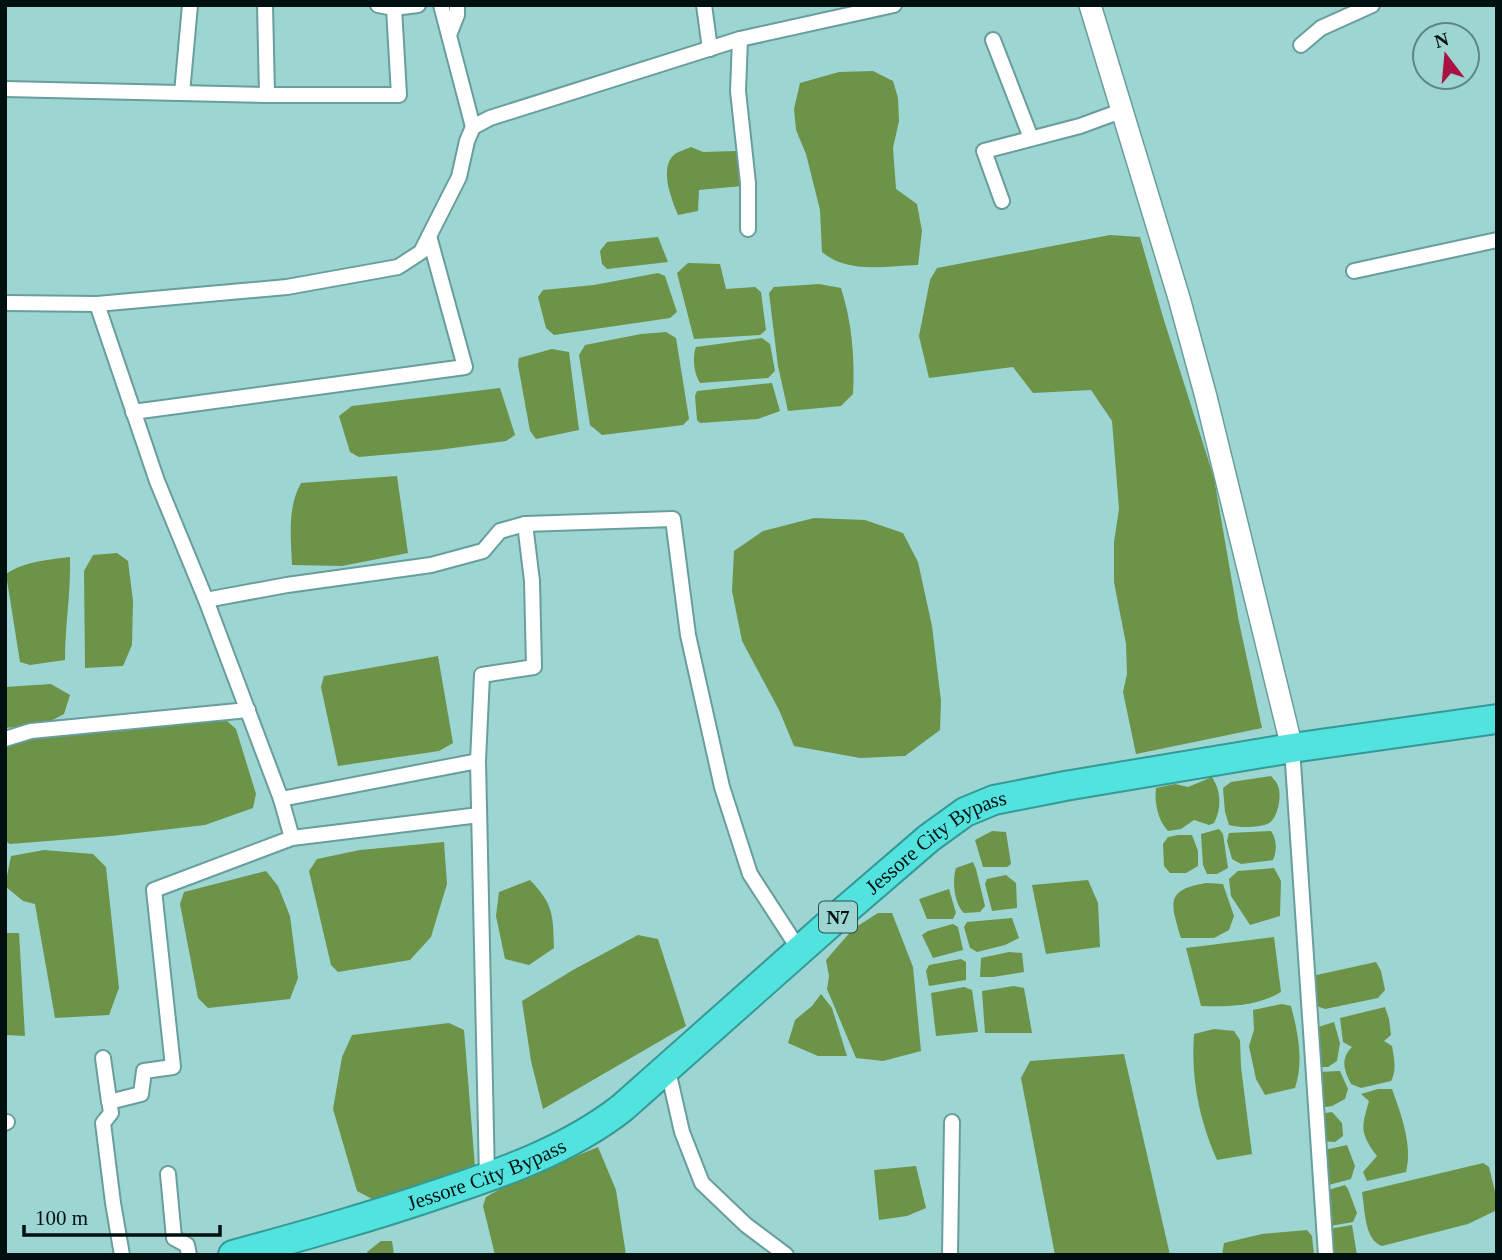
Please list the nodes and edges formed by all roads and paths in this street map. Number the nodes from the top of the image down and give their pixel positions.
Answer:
1 (190, 5) edge
2 (265, 5) edge
3 (378, 5) edge
4 (418, 5) edge
5 (441, 5) edge
6 (457, 5) edge
7 (704, 5) edge
8 (894, 5) edge
9 (1090, 5) edge
10 (1371, 5) edge
11 (394, 8) junction
12 (449, 35) junction
13 (740, 39) junction
14 (993, 40) dead end
15 (1301, 45) dead end
16 (710, 49) junction
17 (5, 89) edge
18 (181, 93) junction
19 (267, 95) junction
20 (1121, 111) junction
21 (472, 127) junction
22 (1031, 138) junction
23 (1002, 201) dead end
24 (748, 229) dead end
25 (429, 236) junction
26 (1497, 240) edge
27 (1354, 271) dead end
28 (5, 303) edge
29 (97, 304) junction
30 (133, 412) junction
31 (525, 524) junction
32 (206, 600) junction
33 (248, 710) junction
34 (1497, 719) edge
35 (5, 739) edge
36 (1292, 748) junction
37 (478, 761) junction
38 (281, 799) junction
39 (479, 815) junction
40 (292, 838) junction
41 (800, 951) junction
42 (667, 1066) junction
43 (951, 1122) dead end
44 (168, 1174) dead end
45 (487, 1178) junction
46 (122, 1255) edge
47 (189, 1255) edge
48 (233, 1255) edge
49 (786, 1255) edge
50 (950, 1255) edge
51 (1326, 1255) edge

1 - 18 street
2 - 19 street
3 - 11 street
4 - 11 street
5 - 12 street
6 - 12 street
7 - 16 street
8 - 13 street
9 - 20 street
10 - 15 street
11 - 19 street
12 - 21 street
13 - 16 street
13 - 24 street
14 - 22 street
16 - 21 street
17 - 18 street
18 - 19 street
20 - 22 street
20 - 36 street
21 - 25 street
22 - 23 street
25 - 29 street
25 - 30 street
26 - 27 street
28 - 29 street
29 - 30 street
30 - 32 street
31 - 32 street
31 - 37 street
31 - 41 street
32 - 33 street
33 - 35 street
33 - 38 street
34 - 36 highway, Jessore City Bypass / N7
36 - 41 highway, Jessore City Bypass / N7
36 - 51 street
37 - 38 street
37 - 39 street
38 - 40 street
39 - 40 street
39 - 45 street
40 - 46 street
41 - 42 highway, Jessore City Bypass / N7
42 - 45 highway, Jessore City Bypass / N7
42 - 49 street
43 - 50 street
44 - 47 street
45 - 48 highway, Jessore City Bypass / N7

